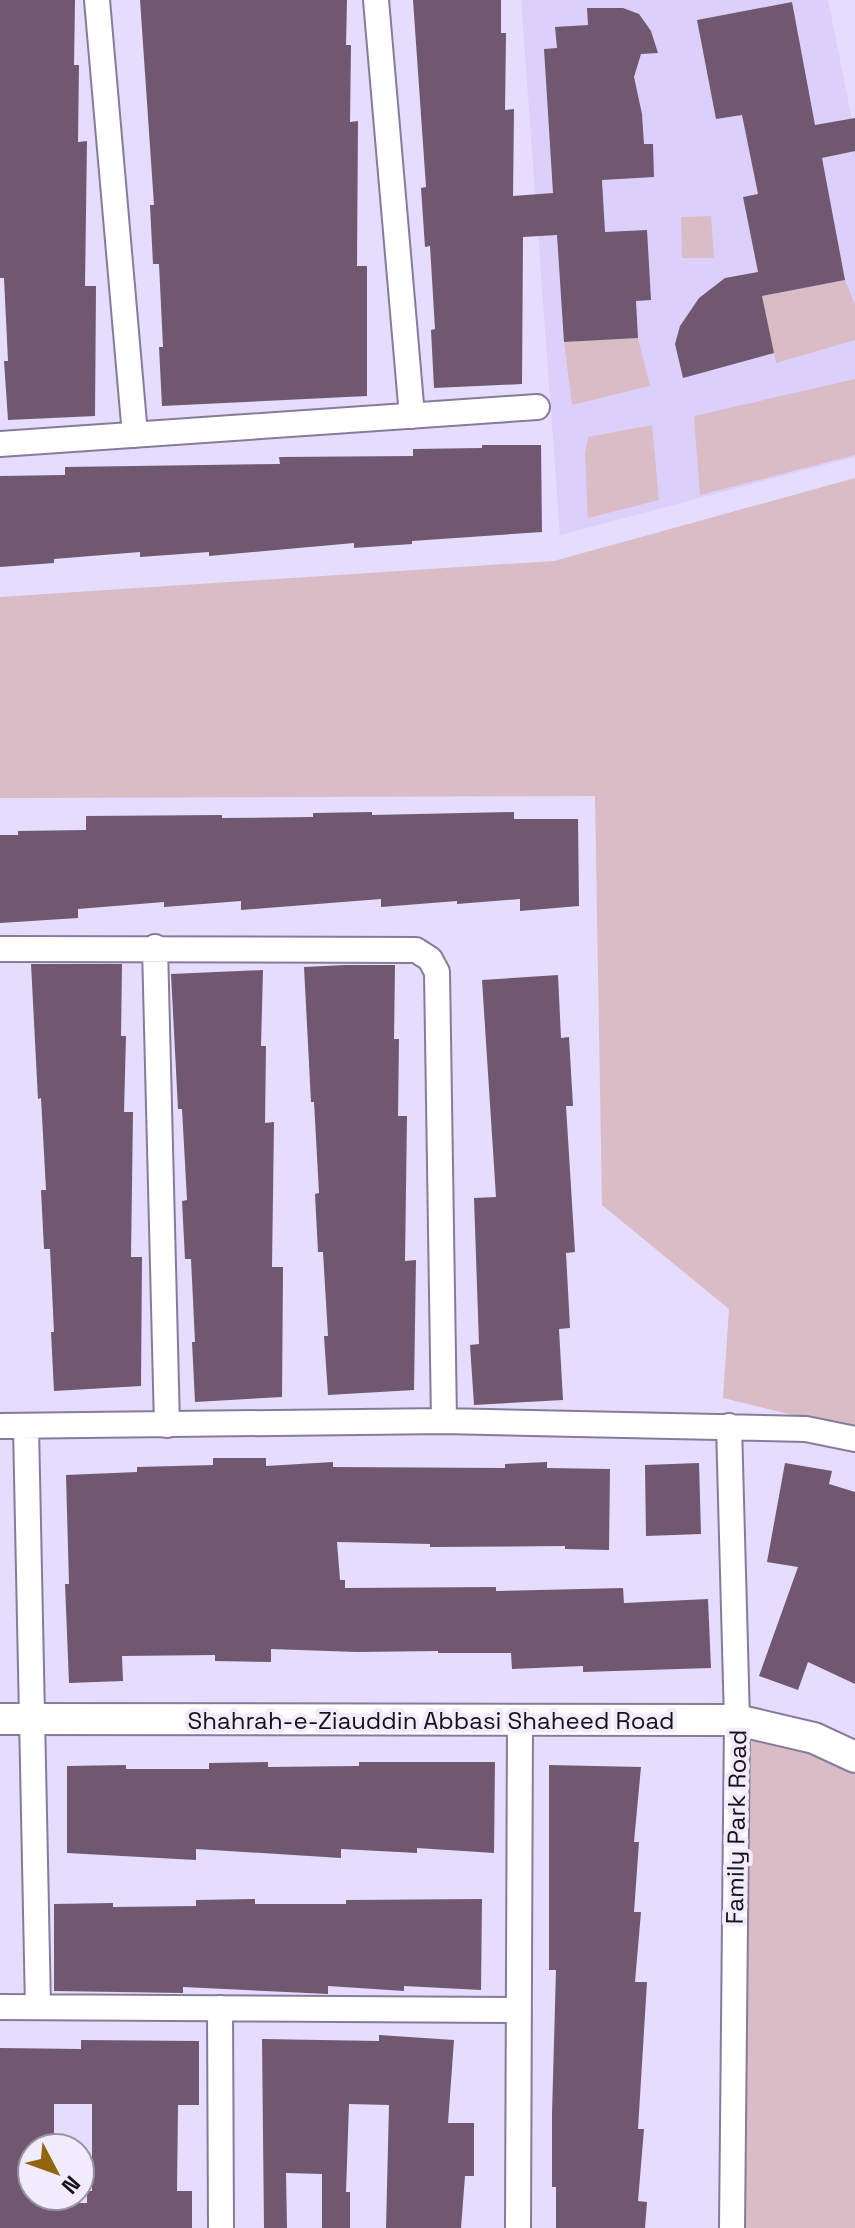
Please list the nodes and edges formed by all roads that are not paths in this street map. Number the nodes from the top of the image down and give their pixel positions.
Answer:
1 (97, 0) edge
2 (376, 0) edge
3 (537, 407) dead end
4 (412, 416) junction
5 (135, 435) junction
6 (0, 444) edge
7 (155, 947) junction
8 (0, 949) edge
9 (444, 1421) junction
10 (167, 1425) junction
11 (0, 1426) edge
12 (729, 1426) junction
13 (26, 1427) junction
14 (855, 1439) edge
15 (0, 1719) edge
16 (34, 1719) junction
17 (737, 1720) junction
18 (520, 1721) junction
19 (855, 1757) edge
20 (0, 2007) edge
21 (38, 2007) junction
22 (220, 2008) junction
23 (518, 2010) junction
24 (221, 2228) edge
25 (518, 2228) edge
26 (732, 2228) edge

1 - 5 street
2 - 4 street
3 - 4 street
4 - 5 street
5 - 6 street
7 - 8 street
7 - 9 street
7 - 10 street
9 - 10 street
9 - 12 street
10 - 13 street
11 - 13 street
12 - 14 street
12 - 17 street, Family Park Road
13 - 16 street
15 - 16 street, Shahrah-e-Ziauddin Abbasi Shaheed Road
16 - 18 street, Shahrah-e-Ziauddin Abbasi Shaheed Road
16 - 21 street
17 - 18 street, Shahrah-e-Ziauddin Abbasi Shaheed Road
17 - 19 street, Shahrah-e-Ziauddin Abbasi Shaheed Road
17 - 26 street, Family Park Road
18 - 23 street
20 - 21 street
21 - 22 street
22 - 23 street
22 - 24 street
23 - 25 street

